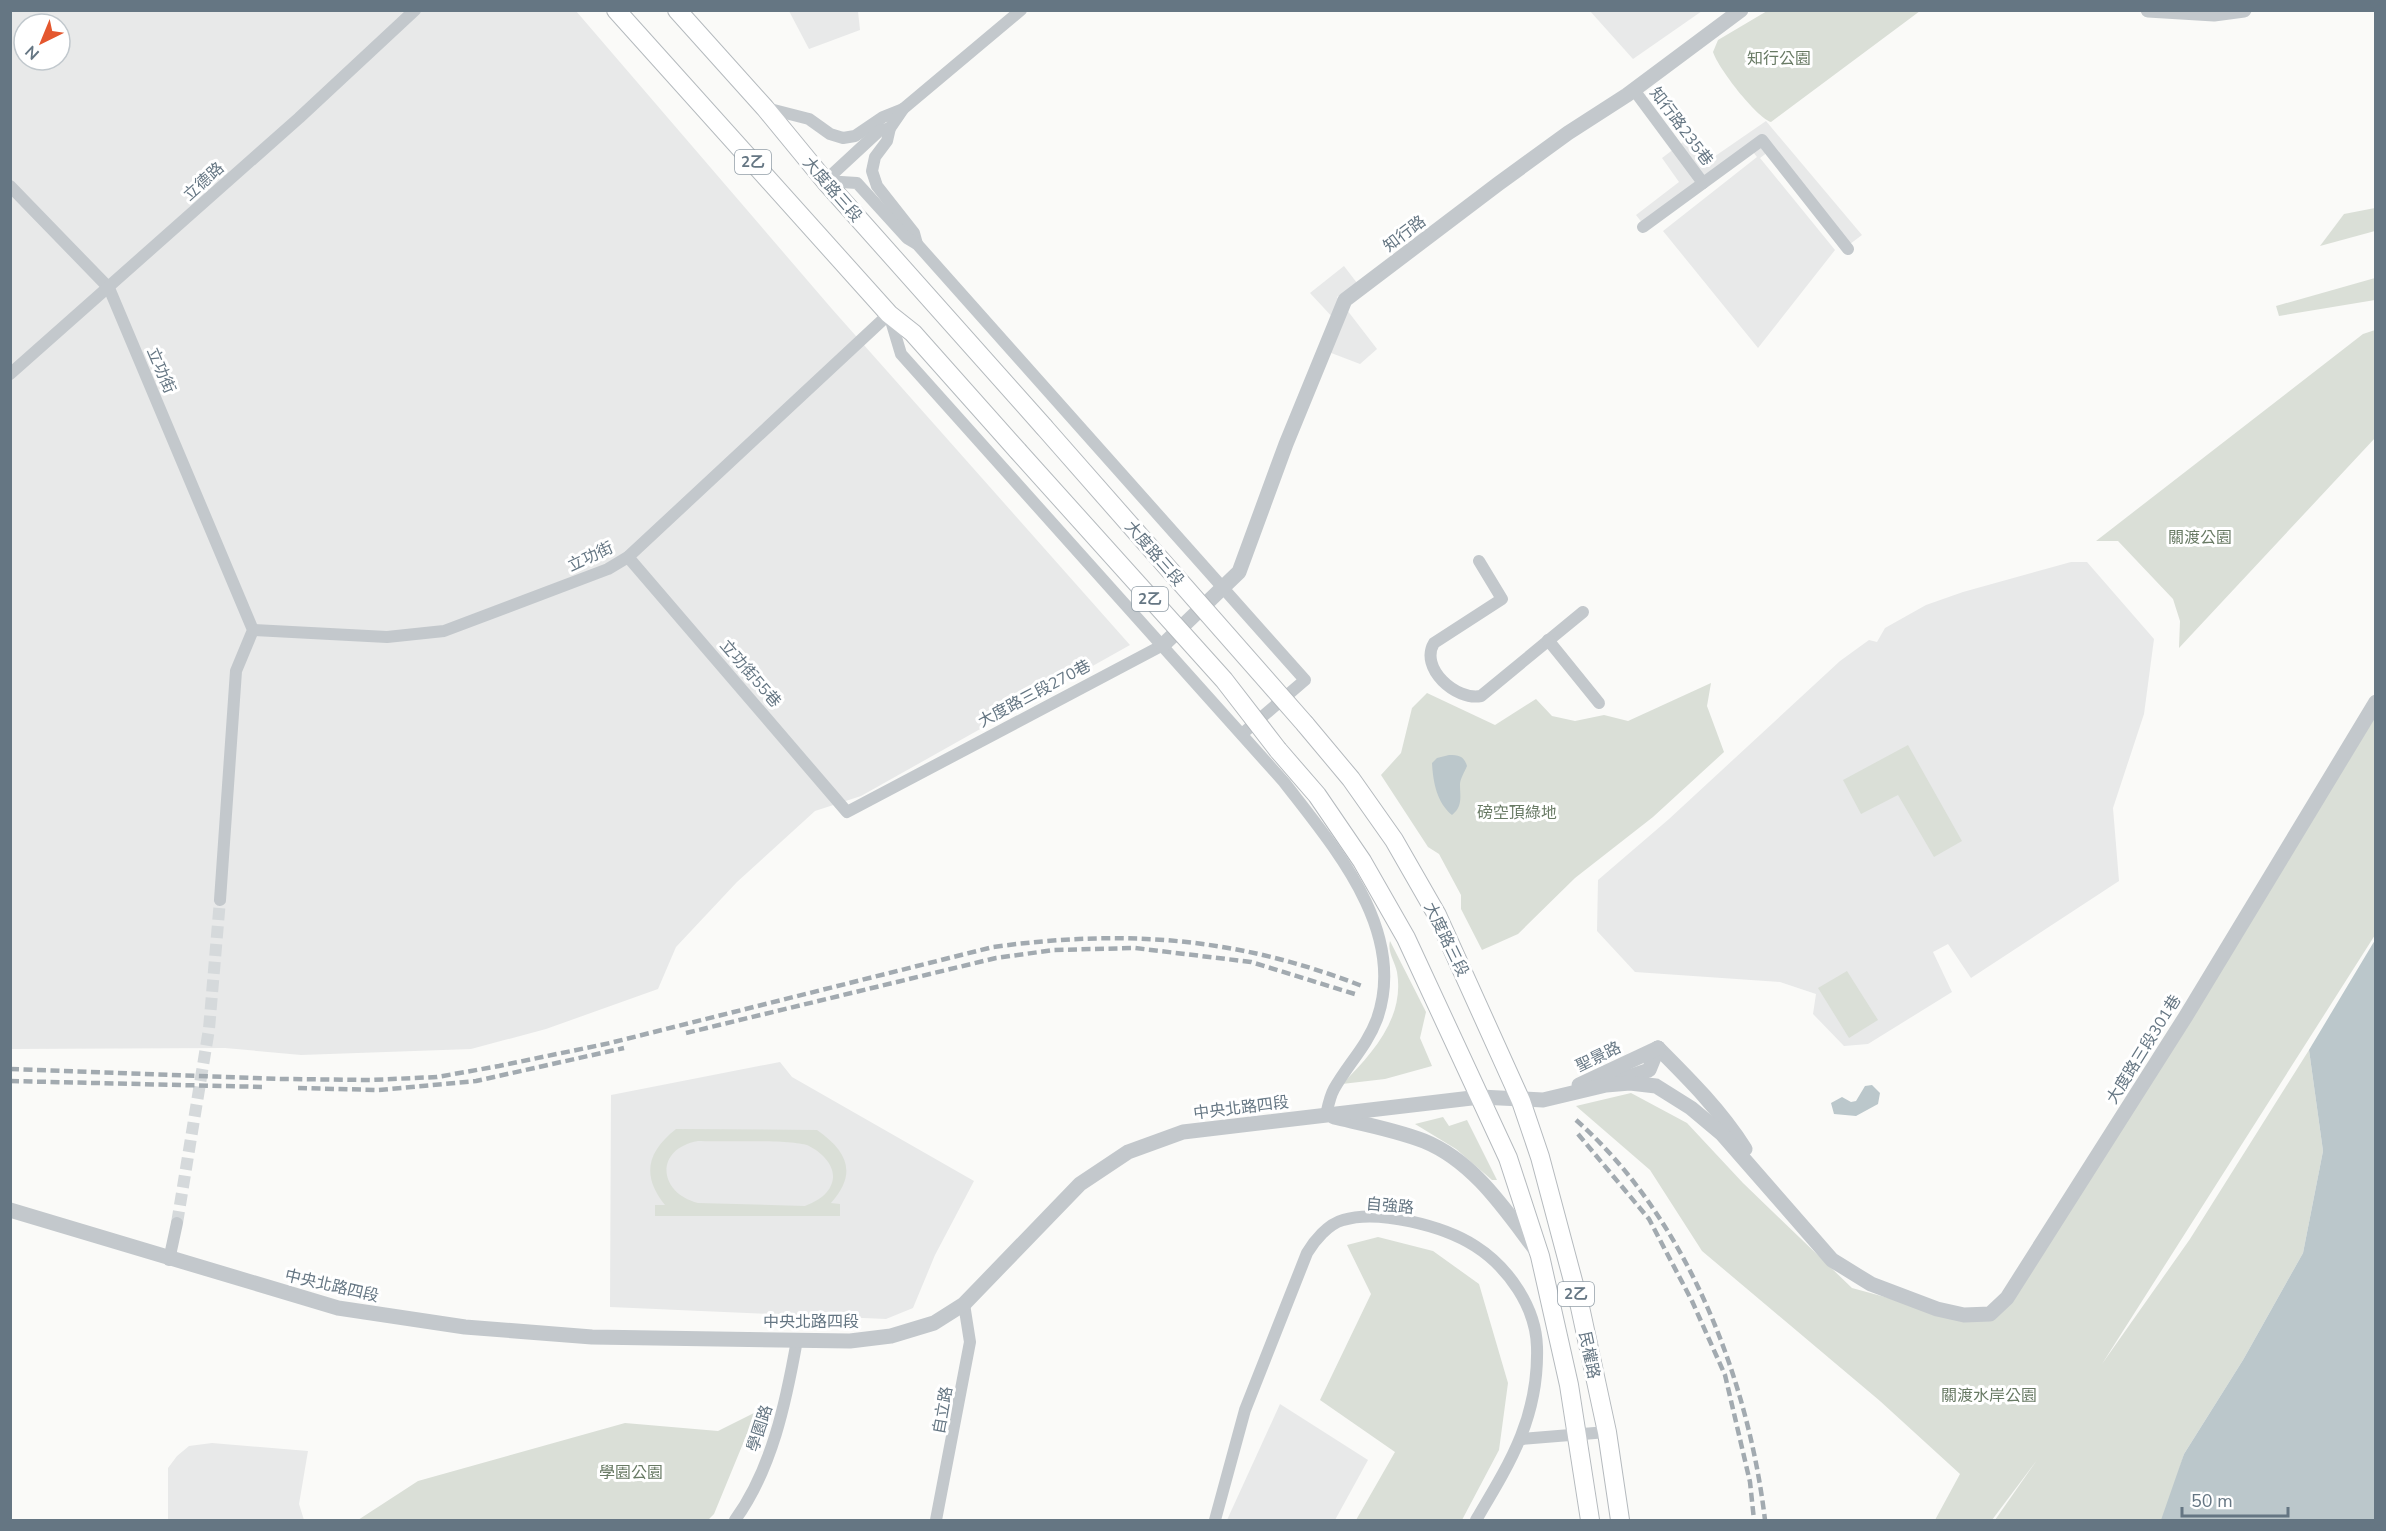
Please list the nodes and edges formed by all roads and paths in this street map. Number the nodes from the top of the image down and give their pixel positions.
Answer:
1 (416, 10) edge
2 (616, 10) edge
3 (677, 10) edge
4 (1021, 10) edge
5 (1741, 10) edge
6 (2148, 10) edge
7 (2244, 10) edge
8 (1634, 90) junction
9 (765, 108) junction
10 (903, 109) junction
11 (890, 128) junction
12 (825, 181) junction
13 (1703, 183) junction
14 (10, 186) edge
15 (1643, 227) dead end
16 (917, 244) junction
17 (1848, 249) dead end
18 (109, 288) junction
19 (890, 314) junction
20 (10, 374) edge
21 (628, 557) junction
22 (1479, 561) dead end
23 (1224, 588) junction
24 (1583, 612) dead end
25 (253, 630) junction
26 (1548, 640) junction
27 (1163, 645) junction
28 (2376, 702) edge
29 (1599, 703) dead end
30 (1242, 734) junction
31 (847, 812) joint
32 (220, 900) tunnel mouth
33 (1658, 1048) junction
34 (1606, 1085) junction
35 (1480, 1097) junction
36 (1554, 1099) junction
37 (1521, 1101) junction
38 (1326, 1115) junction
39 (1540, 1156) joint
40 (1508, 1158) joint
41 (1764, 1180) junction
42 (10, 1210) edge
43 (177, 1223) tunnel mouth
44 (1540, 1256) junction
45 (169, 1260) junction
46 (964, 1304) junction
47 (797, 1340) junction
48 (1607, 1432) junction
49 (1578, 1436) junction
50 (1522, 1439) junction
51 (735, 1521) edge
52 (936, 1521) edge
53 (1215, 1521) edge
54 (1476, 1521) edge
55 (1590, 1521) edge
56 (1620, 1521) edge

1 - 18 street, 立德路
2 - 19 main road, 大度路三段 / 2乙
3 - 9 main road, 大度路三段 / 2乙
4 - 10 street
5 - 8 street, 知行路
6 - 7 street
8 - 13 street, 知行路235巷
8 - 23 street, 知行路
9 - 10 street
9 - 12 main road, 大度路三段 / 2乙
10 - 11 street
11 - 12 street
11 - 16 street
12 - 16 street
12 - 37 main road, 大度路三段 / 2乙, bridge
13 - 15 street
13 - 17 street
14 - 18 street, 立功街
16 - 23 street, 大度路三段
18 - 20 street, 立德路
18 - 25 street, 立功街
19 - 21 street, 立功街
19 - 27 street, 大度路三段
19 - 35 main road, 大度路三段 / 2乙, bridge
21 - 25 street, 立功街
21 - 31 street, 立功街55巷
22 - 26 street
23 - 27 street, 大度路三段270巷
23 - 30 street, 大度路三段
24 - 26 street
25 - 32 street
26 - 29 street
27 - 30 street, 大度路三段
27 - 31 street, 大度路三段270巷
28 - 41 street, 大度路三段301巷
30 - 38 street, 大度路三段
33 - 34 street
33 - 36 street, 聖景路
33 - 41 street
34 - 36 street
34 - 41 street
35 - 37 street, 中央北路四段
35 - 38 street, 中央北路四段
35 - 40 main road, 大度路三段 / 2乙
36 - 37 street, 中央北路四段
37 - 39 main road, 大度路三段 / 2乙
38 - 44 street
38 - 46 street, 中央北路四段
39 - 48 main road, 民權路 / 2乙
40 - 44 main road, 民權路 / 2乙
42 - 45 street, 中央北路四段
43 - 45 street
44 - 49 main road, 民權路 / 2乙
45 - 47 street, 中央北路四段
46 - 47 street, 中央北路四段
46 - 52 street, 自立路
47 - 51 street, 學園路
48 - 49 street
48 - 56 main road, 民權路 / 2乙
49 - 50 street
49 - 55 main road, 民權路 / 2乙
50 - 53 street, 自強路
50 - 54 street, 自強路

